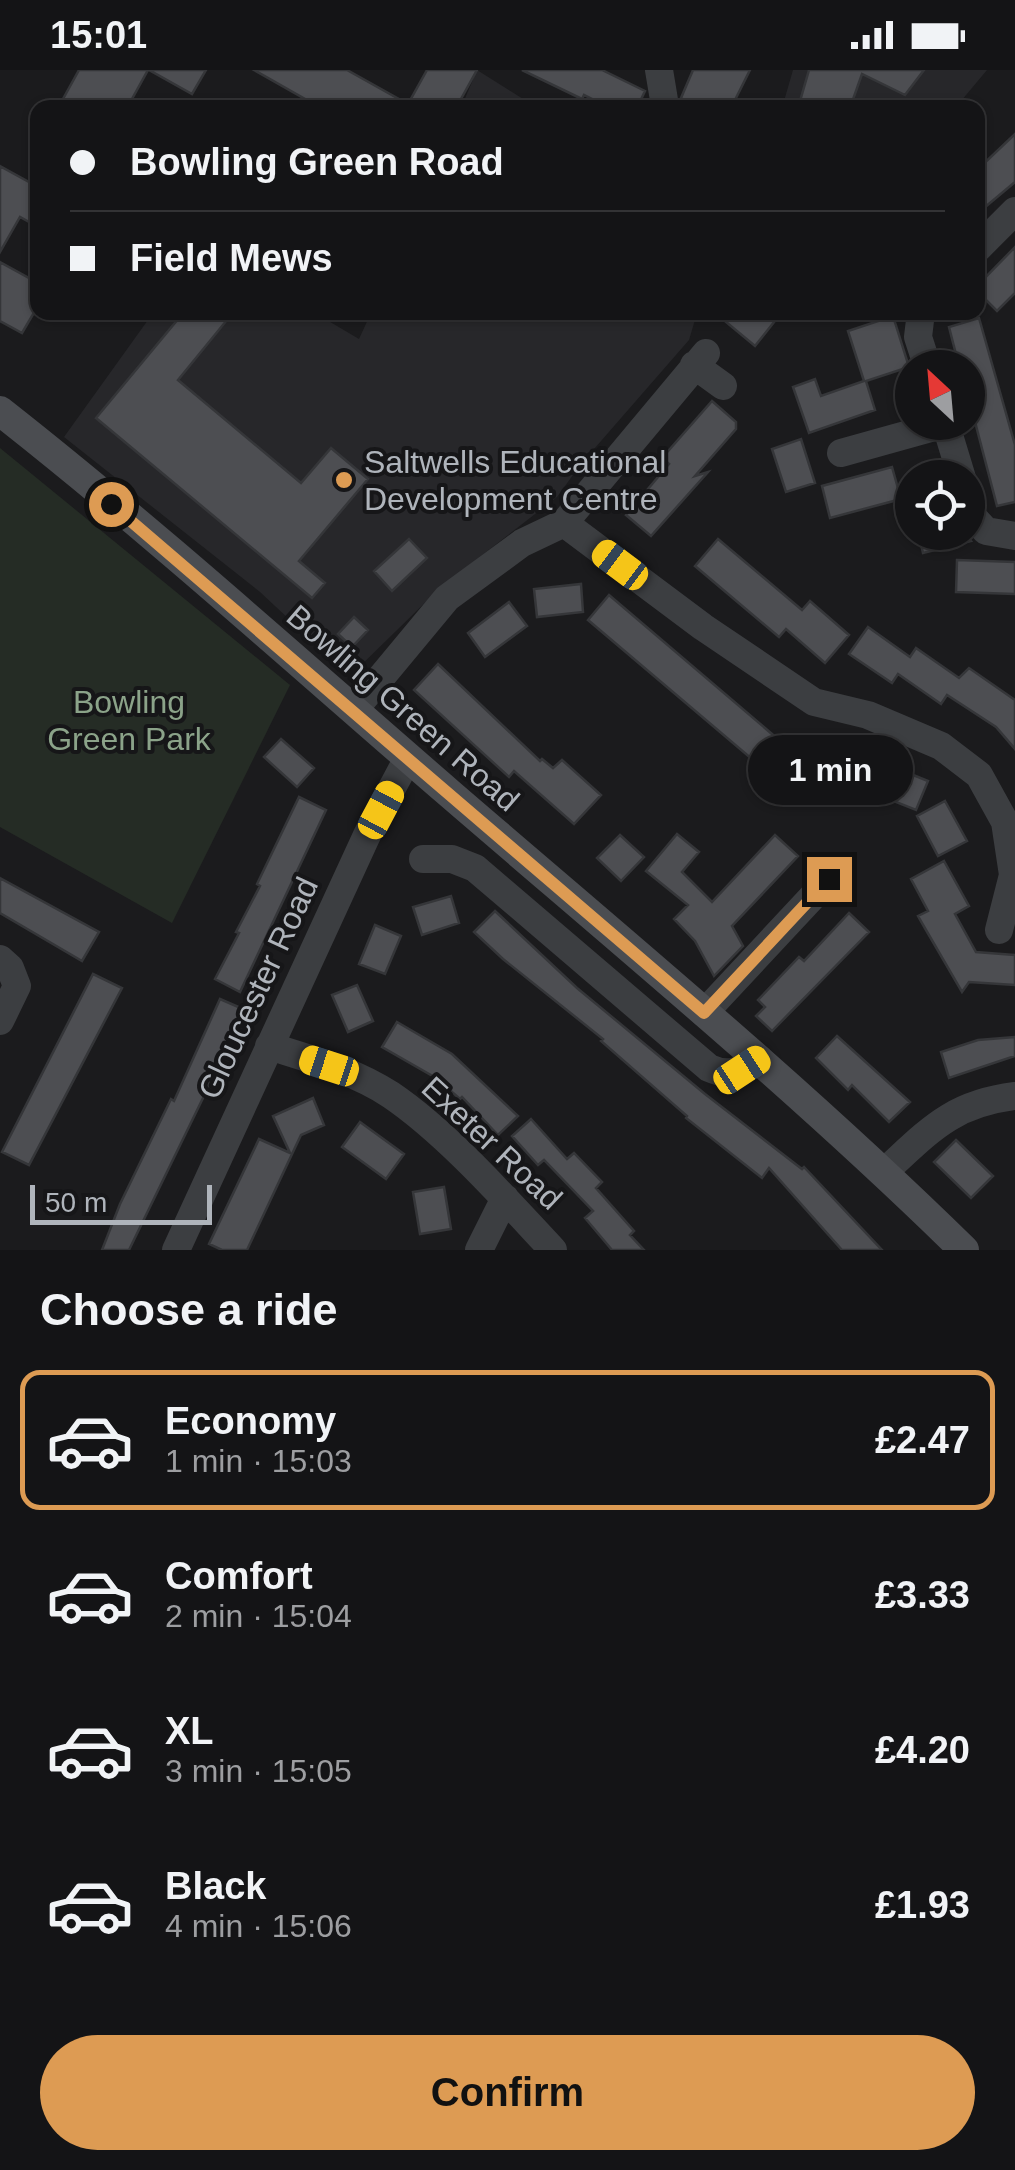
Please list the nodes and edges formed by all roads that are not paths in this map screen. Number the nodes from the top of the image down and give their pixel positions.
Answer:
1 (660, 70) edge
2 (664, 100) edge
3 (1015, 212) edge
4 (985, 241) edge
5 (920, 320) edge
6 (922, 350) edge
7 (723, 386) dead end
8 (0, 411) edge
9 (895, 437) edge
10 (841, 453) dead end
11 (564, 523) junction
12 (985, 530) edge
13 (1015, 536) edge
14 (354, 710) junction
15 (408, 758) junction
16 (423, 859) dead end
17 (829, 879) dead end
18 (999, 930) dead end
19 (0, 959) edge
20 (704, 1013) junction
21 (0, 1021) edge
22 (269, 1046) junction
23 (759, 1059) junction
24 (1015, 1096) edge
25 (884, 1172) junction
26 (505, 1198) junction
27 (176, 1250) edge
28 (479, 1250) edge
29 (554, 1250) edge
30 (964, 1250) edge

1 - 2 street
3 - 4 street
5 - 6 street
7 - 11 street
8 - 14 street, Bowling Green Road
9 - 10 street
11 - 14 street
11 - 18 street
12 - 13 street
14 - 15 street, Bowling Green Road
15 - 20 street, Bowling Green Road
15 - 22 street, Gloucester Road
16 - 23 street
17 - 20 street
19 - 21 street
20 - 23 street, Bowling Green Road
22 - 26 street, Exeter Road
22 - 27 street, Gloucester Road
23 - 25 street, Bowling Green Road
24 - 25 street
25 - 30 street, Bowling Green Road
26 - 28 street
26 - 29 street, Exeter Road

